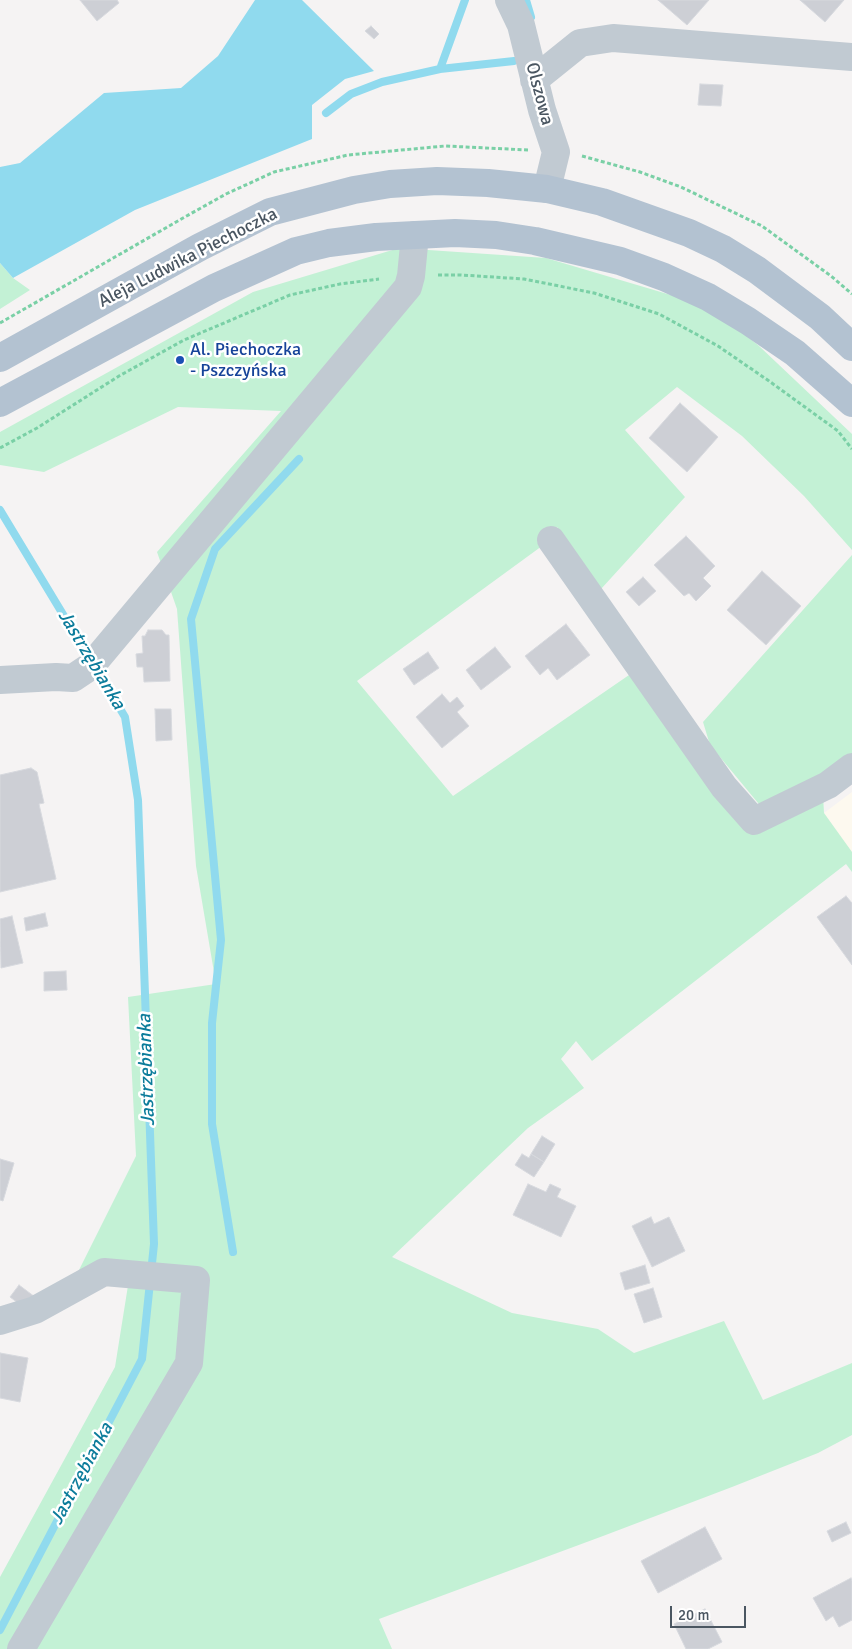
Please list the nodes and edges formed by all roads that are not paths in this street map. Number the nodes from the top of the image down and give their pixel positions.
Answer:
1 (509, 0) edge
2 (852, 58) edge
3 (534, 80) junction
4 (547, 189) junction
5 (415, 235) junction
6 (852, 347) edge
7 (0, 358) edge
8 (0, 403) edge
9 (852, 403) edge
10 (551, 540) dead end
11 (0, 680) edge
12 (852, 767) edge
13 (0, 1321) edge
14 (21, 1649) edge

1 - 3 street, Olszowa
2 - 3 street
3 - 4 street, Olszowa
4 - 6 main road, Aleja Ludwika Piechoczka
4 - 7 main road, Aleja Ludwika Piechoczka
5 - 8 main road
5 - 9 main road
5 - 11 street
10 - 12 street
13 - 14 street

